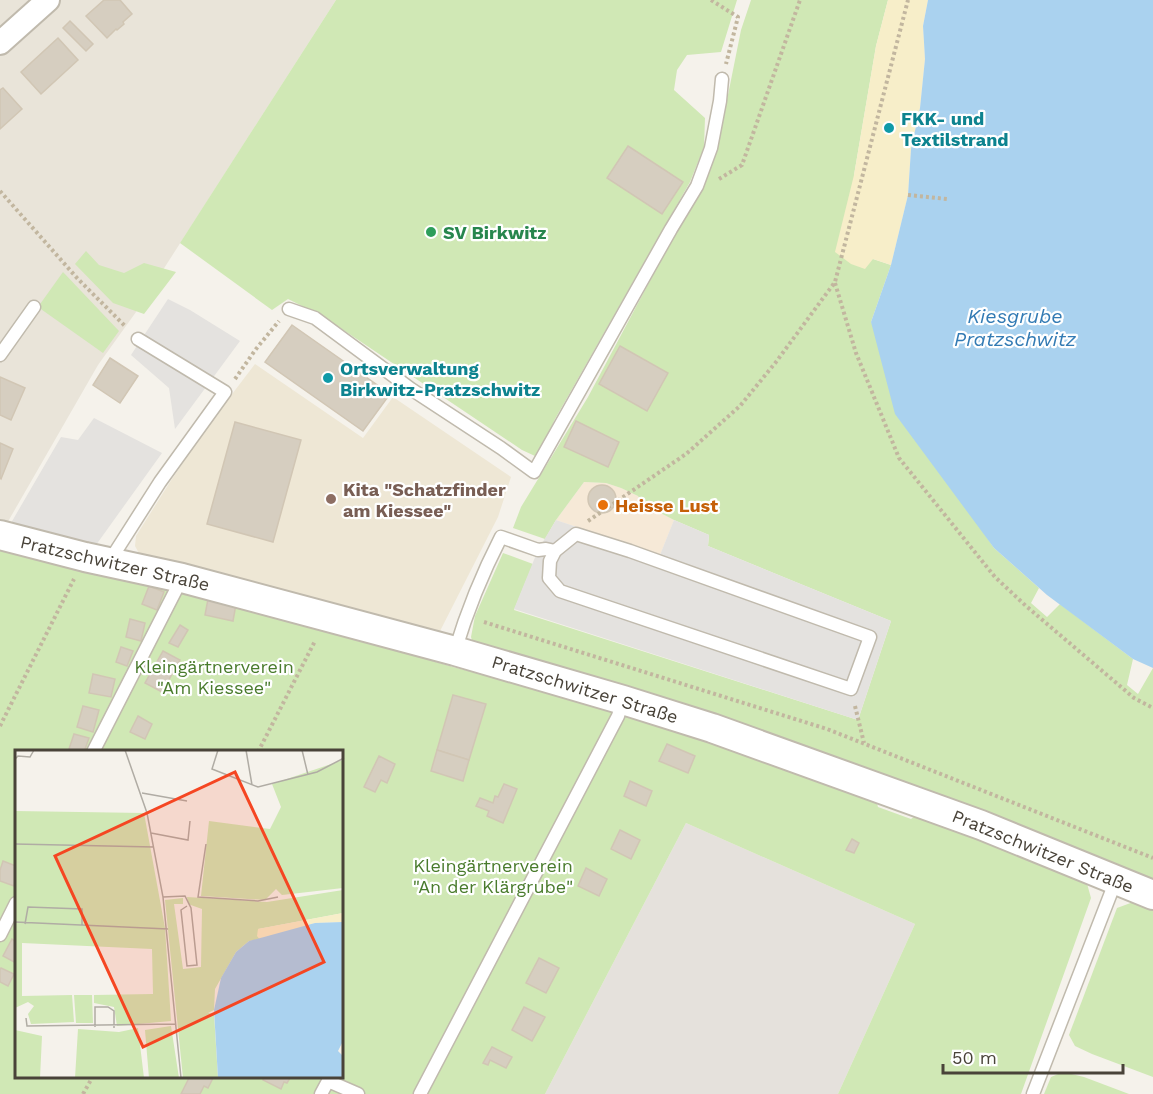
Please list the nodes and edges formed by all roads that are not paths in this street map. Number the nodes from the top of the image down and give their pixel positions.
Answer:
1 (48, 0) edge
2 (0, 43) edge
3 (722, 79) road end
4 (34, 306) dead end
5 (289, 309) road end
6 (138, 339) road end
7 (0, 355) edge
8 (0, 535) edge
9 (555, 550) junction
10 (97, 559) junction
11 (182, 578) junction
12 (455, 651) junction
13 (623, 700) junction
14 (94, 750) edge
15 (1116, 880) junction
16 (1153, 895) edge
17 (15, 905) edge
18 (0, 935) edge
19 (321, 1094) edge
20 (358, 1094) edge
21 (420, 1094) edge
22 (1033, 1094) edge

1 - 2 street
3 - 5 lane
4 - 7 lane
6 - 10 lane
8 - 10 street, Pratzschwitzer Straße
9 - 9 lane
9 - 12 lane
10 - 11 street, Pratzschwitzer Straße
11 - 12 street, Pratzschwitzer Straße
11 - 14 lane
12 - 13 street, Pratzschwitzer Straße
13 - 15 street, Pratzschwitzer Straße
13 - 21 lane
15 - 16 street, Pratzschwitzer Straße
15 - 22 lane
17 - 18 lane
19 - 20 lane

